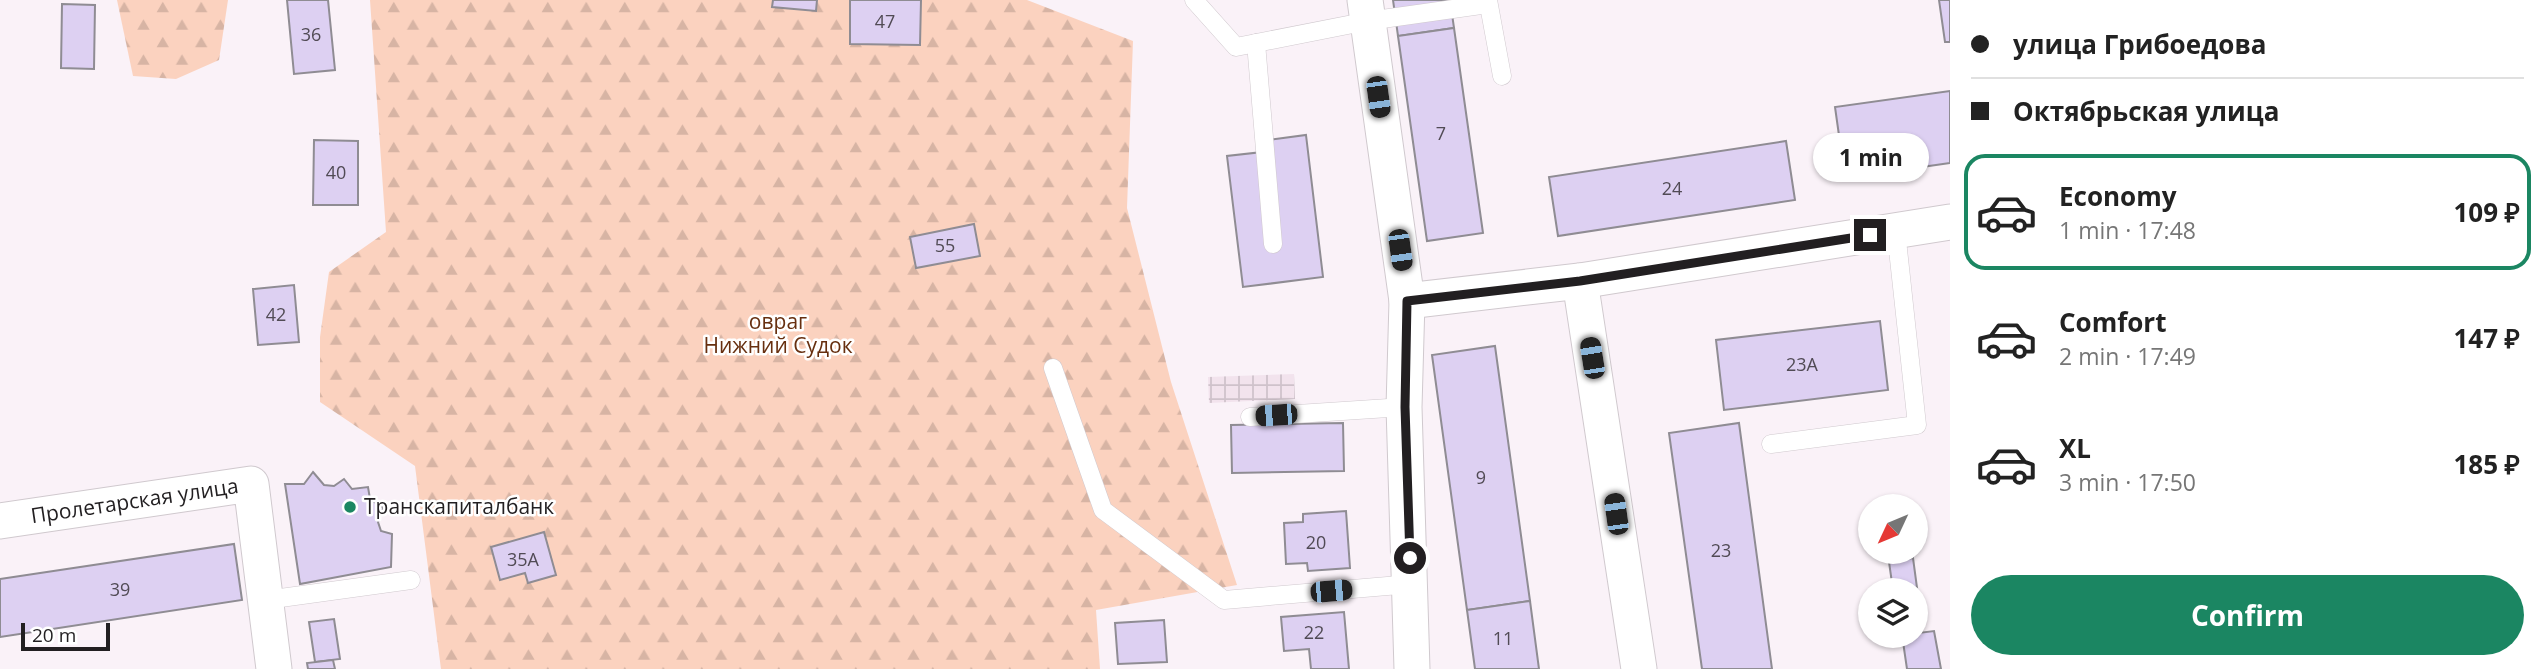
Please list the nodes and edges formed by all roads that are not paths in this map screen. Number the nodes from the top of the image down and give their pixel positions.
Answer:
1 (1194, 0) edge
2 (1488, 2) edge
3 (1366, 10) edge
4 (1255, 43) junction
5 (1502, 76) dead end
6 (1950, 222) edge
7 (1896, 230) junction
8 (1273, 244) dead end
9 (1580, 281) junction
10 (1407, 301) junction
11 (1053, 368) dead end
12 (1405, 407) junction
13 (1250, 417) dead end
14 (1771, 444) dead end
15 (0, 521) edge
16 (411, 580) dead end
17 (1411, 584) junction
18 (266, 600) junction
19 (274, 669) edge
20 (1412, 669) edge
21 (1639, 669) edge

1 - 4 lane
2 - 3 lane
2 - 5 lane
3 - 4 lane
3 - 10 street
4 - 8 lane
6 - 7 street
7 - 9 street
7 - 14 lane
9 - 10 street
9 - 21 street
10 - 12 street
11 - 17 lane
12 - 13 lane
12 - 17 street
15 - 18 street, Пролетарская улица
16 - 18 lane
17 - 20 street
18 - 19 street, Пролетарская улица

